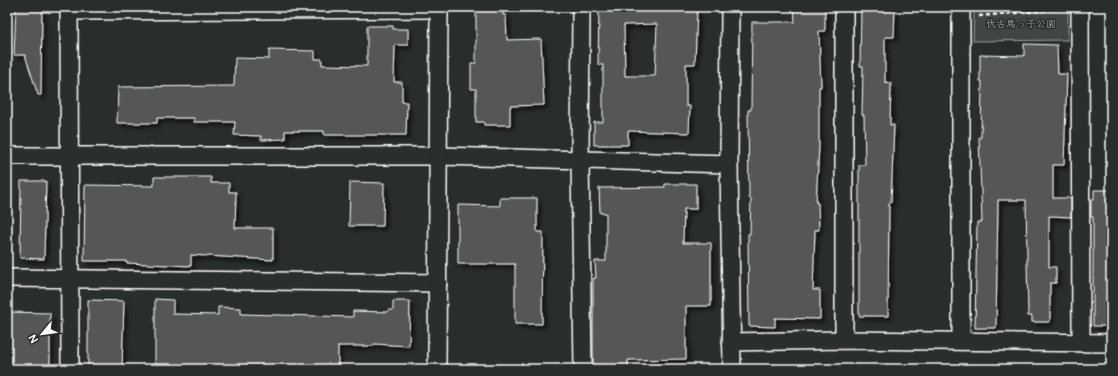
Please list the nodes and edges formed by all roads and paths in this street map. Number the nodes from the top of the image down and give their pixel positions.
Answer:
1 (581, 7) edge
2 (730, 7) edge
3 (844, 7) edge
4 (323, 8) edge
5 (440, 8) edge
6 (1072, 8) edge
7 (69, 9) edge
8 (968, 12) edge
9 (7, 156) edge
10 (69, 156) junction
11 (439, 156) junction
12 (580, 160) junction
13 (729, 164) junction
14 (7, 278) edge
15 (69, 279) junction
16 (438, 283) junction
17 (844, 340) junction
18 (961, 341) junction
19 (731, 342) junction
20 (1081, 343) junction
21 (1111, 343) edge
22 (70, 369) edge
23 (437, 369) edge
24 (583, 369) edge
25 (732, 369) edge

1 - 12 street
2 - 13 street
3 - 17 street
4 - 5 street
4 - 7 street
5 - 11 street
6 - 8 path
6 - 20 street
7 - 10 street
8 - 18 street
9 - 10 street
10 - 11 street
10 - 15 street
11 - 12 street
11 - 16 street
12 - 13 street
12 - 24 street
13 - 19 street
14 - 15 street
15 - 16 street
15 - 22 street
16 - 23 street
17 - 18 street
17 - 19 street
18 - 20 street
19 - 25 street
20 - 21 street

